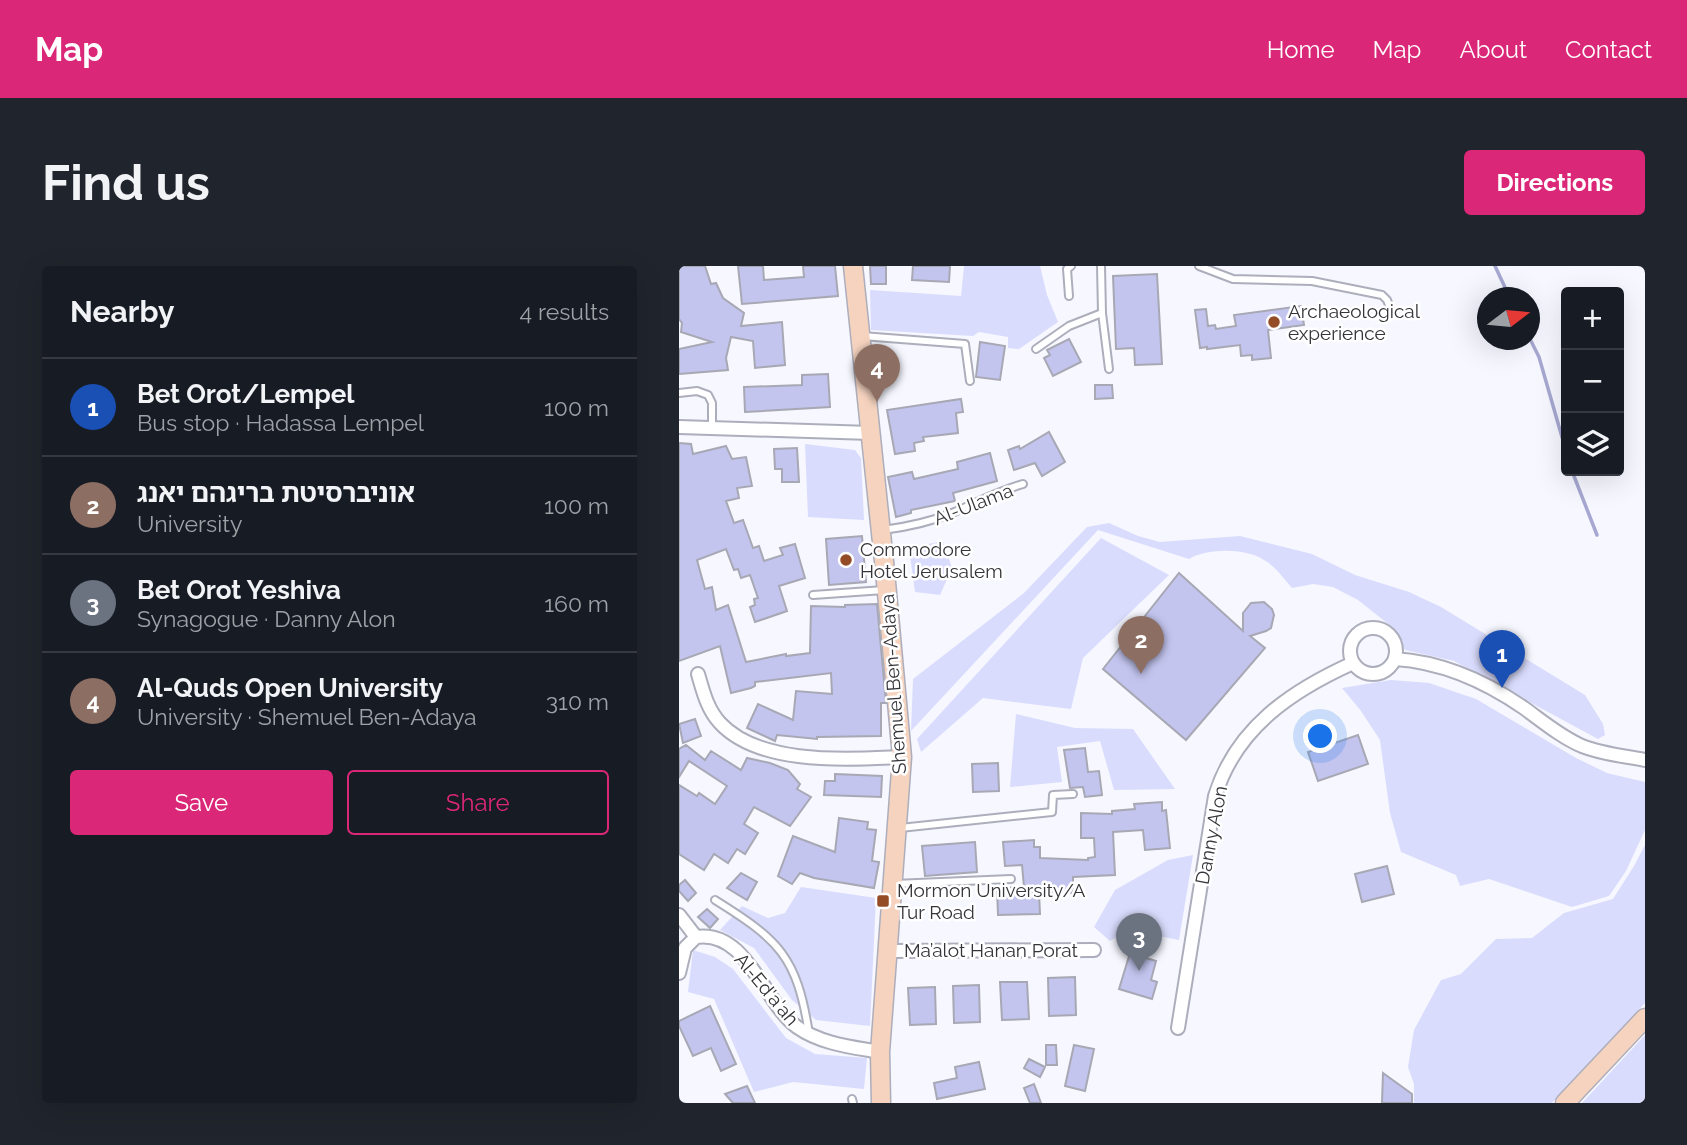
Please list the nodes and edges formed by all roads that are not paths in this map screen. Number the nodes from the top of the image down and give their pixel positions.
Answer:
1 (853, 266) edge
2 (1071, 266) edge
3 (1101, 266) edge
4 (1199, 266) edge
5 (1069, 296) dead end
6 (1103, 313) junction
7 (1392, 313) dead end
8 (862, 336) junction
9 (1036, 349) dead end
10 (1109, 369) dead end
11 (970, 382) dead end
12 (679, 393) edge
13 (679, 426) edge
14 (712, 428) junction
15 (871, 433) junction
16 (1023, 484) dead end
17 (881, 530) junction
18 (886, 590) junction
19 (813, 595) dead end
20 (1395, 659) junction
21 (1353, 663) junction
22 (698, 674) dead end
23 (902, 757) junction
24 (1645, 760) edge
25 (1073, 794) dead end
26 (898, 828) junction
27 (1011, 879) dead end
28 (894, 884) junction
29 (715, 900) dead end
30 (679, 915) edge
31 (696, 937) junction
32 (1094, 950) dead end
33 (888, 951) junction
34 (679, 973) edge
35 (1645, 1018) edge
36 (1178, 1028) dead end
37 (809, 1035) junction
38 (880, 1052) junction
39 (881, 1103) edge
40 (1565, 1103) edge

1 - 8 street, Shemuel Ben-Adaya
2 - 5 lane
3 - 6 lane
4 - 7 lane
6 - 9 lane
6 - 10 lane
8 - 11 lane
8 - 15 street, Shemuel Ben-Adaya
12 - 14 lane
13 - 14 street
14 - 15 street
15 - 17 street, Shemuel Ben-Adaya
16 - 17 lane, Al-Ulama
17 - 18 street, Shemuel Ben-Adaya
18 - 19 lane
18 - 23 street, Shemuel Ben-Adaya
20 - 21 street
20 - 21 street
20 - 24 street
21 - 36 street, Danny Alon
22 - 23 street
23 - 26 street, Shemuel Ben-Adaya
25 - 26 lane
26 - 28 street, Shemuel Ben-Adaya
27 - 28 lane
28 - 33 street, Shemuel Ben-Adaya
29 - 37 lane
30 - 31 street
31 - 34 street
31 - 37 street, Al-Ed'a'ah
32 - 33 street, Ma’alot Hanan Porat
33 - 38 street, Shemuel Ben-Adaya
35 - 40 street
37 - 38 street, Al-Ed'a'ah
38 - 39 street, Shemuel Ben-Adaya

